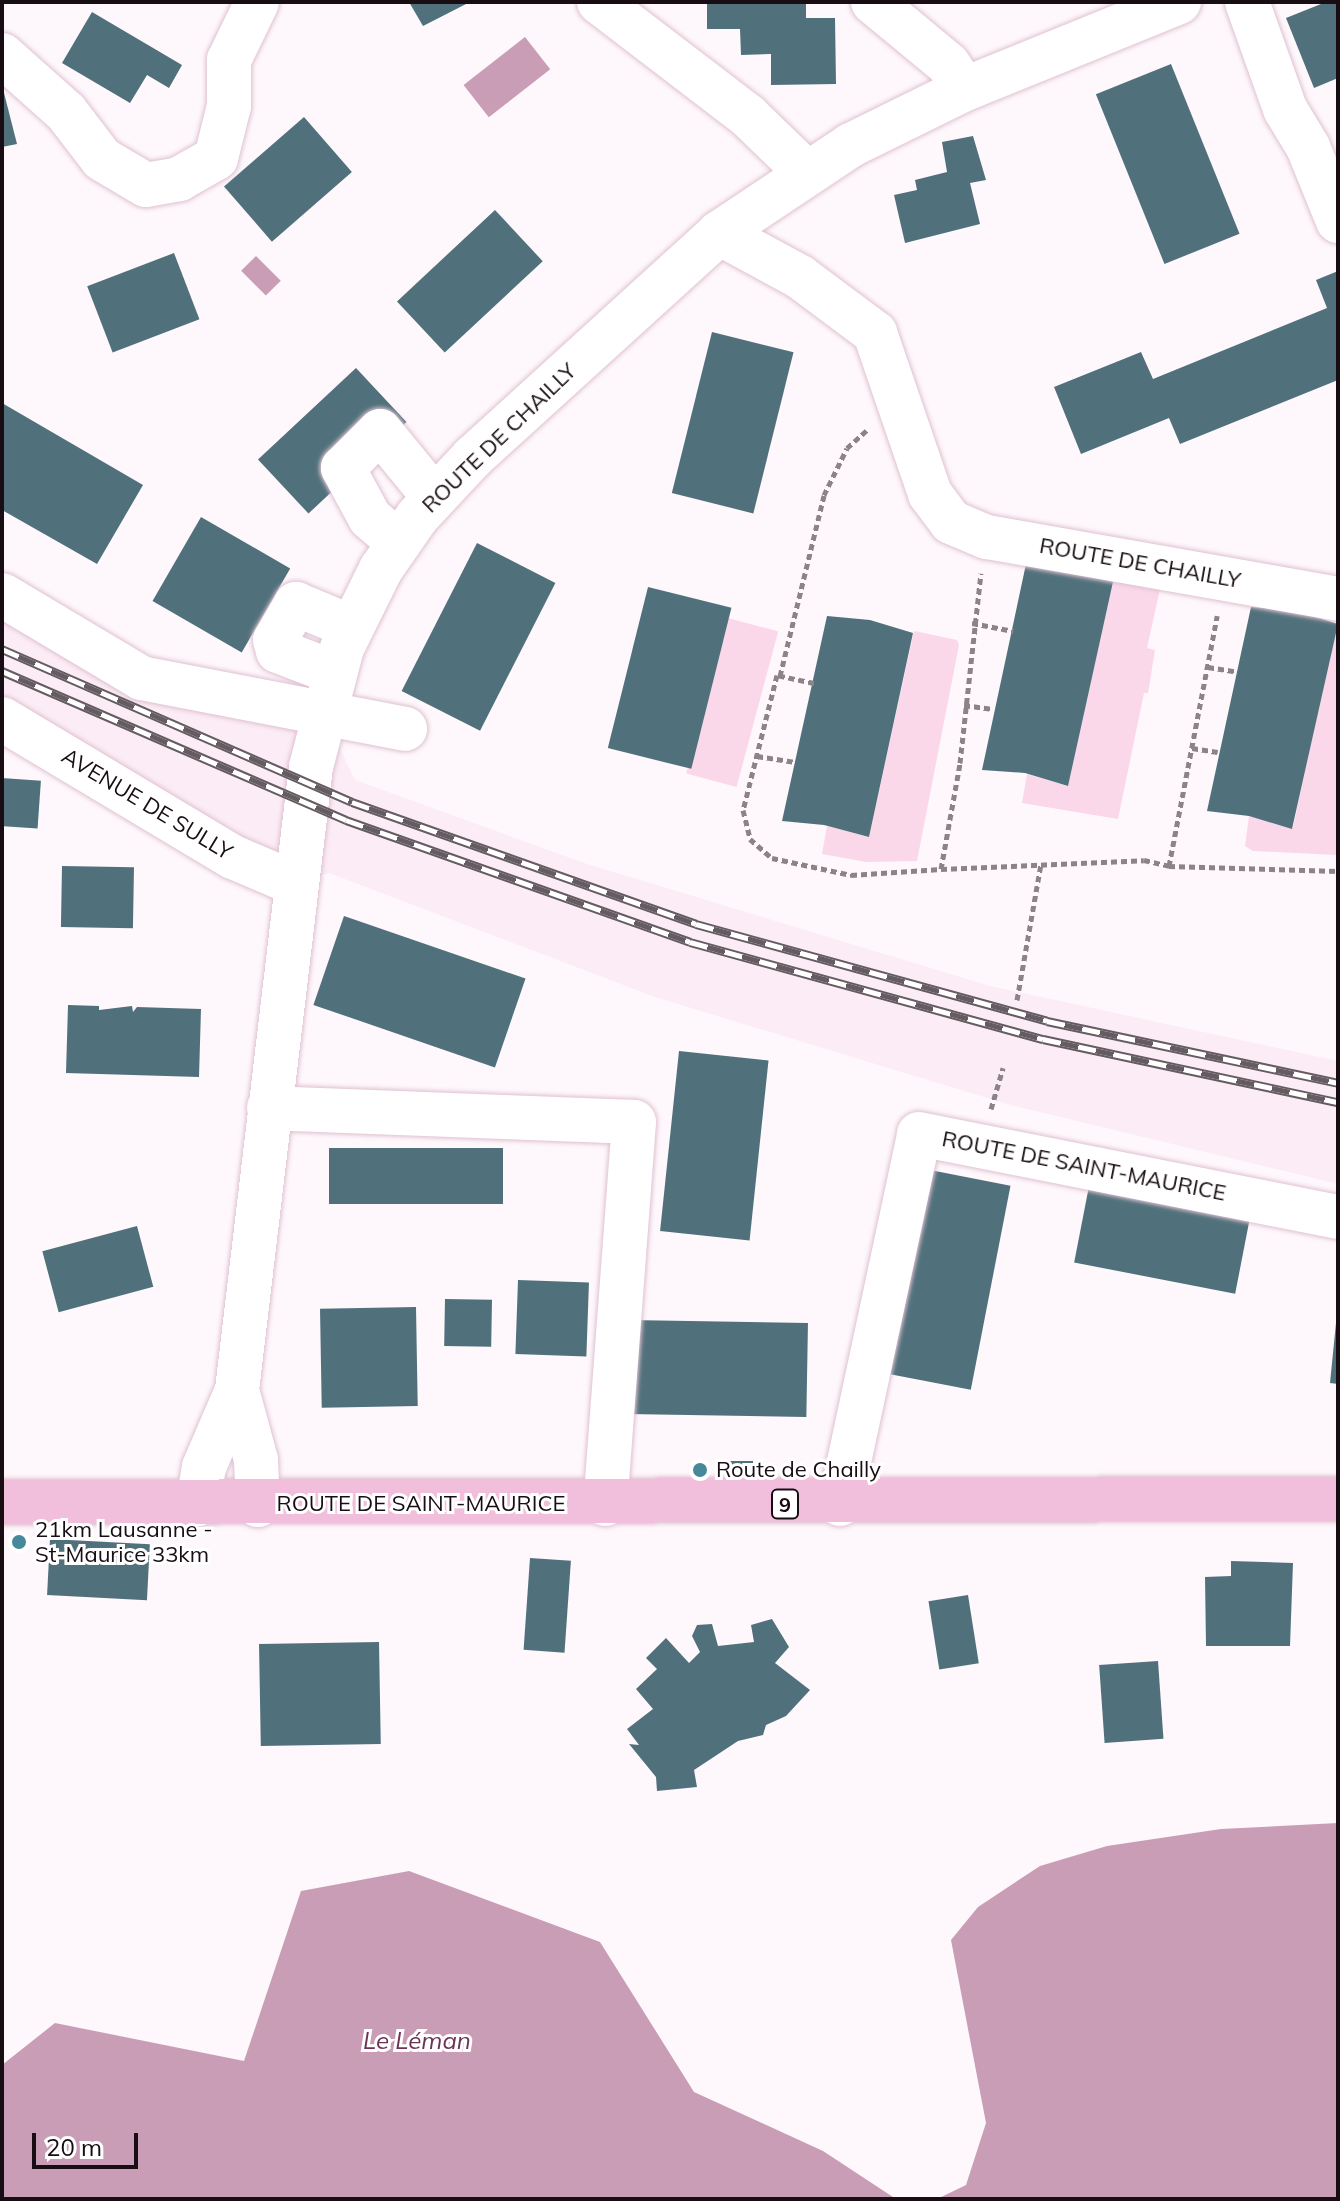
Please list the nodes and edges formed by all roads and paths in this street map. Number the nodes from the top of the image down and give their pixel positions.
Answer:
1 (257, 2) edge
2 (599, 2) edge
3 (873, 2) edge
4 (1179, 2) edge
5 (1247, 2) edge
6 (1123, 12) edge
7 (2, 55) edge
8 (965, 89) junction
9 (806, 172) junction
10 (1338, 221) edge
11 (719, 233) junction
12 (905, 412) junction
13 (434, 497) junction
14 (987, 537) junction
15 (399, 543) junction
16 (1224, 576) junction
17 (2, 595) edge
18 (1338, 599) edge
19 (972, 623) junction
20 (351, 627) junction
21 (1013, 631) dead end
22 (1207, 667) junction
23 (1238, 672) dead end
24 (780, 676) junction
25 (814, 683) dead end
26 (329, 693) junction
27 (964, 705) junction
28 (993, 709) dead end
29 (2, 719) edge
30 (405, 729) dead end
31 (1192, 748) junction
32 (1218, 752) dead end
33 (757, 756) junction
34 (794, 762) dead end
35 (1041, 864) junction
36 (1169, 866) junction
37 (941, 869) junction
38 (1338, 871) edge
39 (294, 883) junction
40 (1017, 1000) dead end
41 (269, 1108) junction
42 (1338, 1217) edge
43 (237, 1390) junction
44 (1338, 1499) edge
45 (2, 1502) edge
46 (198, 1504) junction
47 (605, 1504) junction
48 (840, 1504) junction
49 (258, 1505) junction

1 - 7 street
2 - 9 street
3 - 8 street
4 - 6 street, ROUTE DE CHAILLY
5 - 10 street
6 - 8 street, ROUTE DE CHAILLY
8 - 9 street, ROUTE DE CHAILLY
9 - 11 street, ROUTE DE CHAILLY
11 - 12 street, ROUTE DE CHAILLY
11 - 13 street, ROUTE DE CHAILLY
12 - 14 street, ROUTE DE CHAILLY
12 - 24 path
13 - 15 street, ROUTE DE CHAILLY
13 - 15 street
14 - 16 street, ROUTE DE CHAILLY
14 - 19 path
15 - 20 street, ROUTE DE CHAILLY
16 - 18 street, ROUTE DE CHAILLY
16 - 22 path
17 - 26 street
19 - 21 path
19 - 27 path
20 - 26 street, ROUTE DE CHAILLY
20 - 26 street
22 - 23 path
22 - 31 path
24 - 25 path
24 - 33 path
26 - 30 street
26 - 39 street, ROUTE DE CHAILLY
27 - 28 path
27 - 37 path
29 - 39 street, AVENUE DE SULLY
31 - 32 path
31 - 36 path
33 - 34 path
33 - 37 path
35 - 36 path
35 - 37 path
35 - 40 path
36 - 38 path
39 - 41 street, ROUTE DE CHAILLY
41 - 43 street, ROUTE DE CHAILLY
41 - 47 street
42 - 48 street, ROUTE DE SAINT-MAURICE
43 - 46 street, ROUTE DE CHAILLY
43 - 49 street, ROUTE DE CHAILLY
44 - 48 main road, ROUTE DE SAINT-MAURICE / 9
45 - 46 main road, ROUTE DE SAINT-MAURICE / 9
46 - 49 main road, ROUTE DE SAINT-MAURICE / 9
47 - 48 main road, ROUTE DE SAINT-MAURICE / 9
47 - 49 main road, ROUTE DE SAINT-MAURICE / 9

